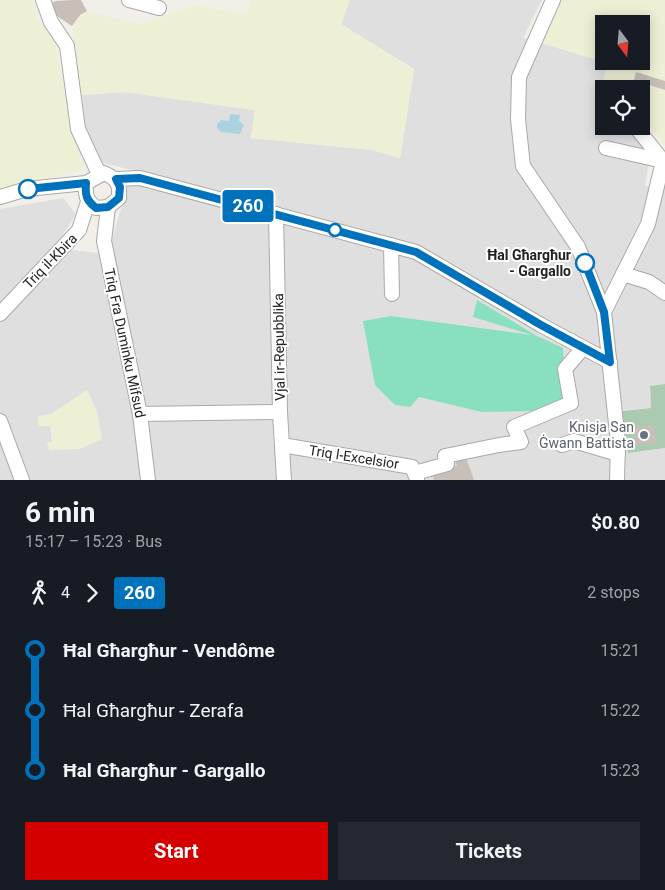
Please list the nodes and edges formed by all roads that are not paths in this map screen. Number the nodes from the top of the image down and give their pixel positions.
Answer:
1 (43, 0) edge
2 (129, 0) edge
3 (553, 0) edge
4 (159, 8) dead end
5 (642, 135) edge
6 (606, 148) dead end
7 (663, 161) junction
8 (99, 174) junction
9 (116, 179) junction
10 (86, 183) junction
11 (0, 197) edge
12 (88, 202) junction
13 (108, 207) junction
14 (276, 214) junction
15 (391, 245) junction
16 (623, 274) junction
17 (665, 293) edge
18 (392, 294) dead end
19 (604, 312) junction
20 (0, 314) edge
21 (583, 348) junction
22 (610, 362) junction
23 (280, 412) junction
24 (140, 414) junction
25 (0, 421) edge
26 (282, 445) junction
27 (562, 445) dead end
28 (618, 454) junction
29 (416, 476) edge
30 (22, 480) edge
31 (148, 480) edge
32 (284, 480) edge
33 (617, 480) edge

1 - 8 street
2 - 4 street
3 - 19 street
5 - 7 street
6 - 7 street
7 - 16 street
8 - 9 street
8 - 10 street
9 - 13 street
9 - 14 street
10 - 11 street
10 - 12 street
12 - 13 street
12 - 20 street, Triq il-Kbira
13 - 24 street, Triq Fra Duminku Mifsud
14 - 15 street
14 - 23 street, Vjal ir-Repubblika
15 - 18 street
15 - 21 street
16 - 17 street
16 - 19 street
19 - 22 street
21 - 22 street
21 - 29 street
22 - 28 street
23 - 24 street
23 - 26 street, Vjal ir-Repubblika
24 - 31 street, Triq Fra Duminku Mifsud
25 - 30 street
26 - 29 street, Triq l-Excelsior
26 - 32 street, Vjal ir-Repubblika
27 - 28 street
28 - 33 street

